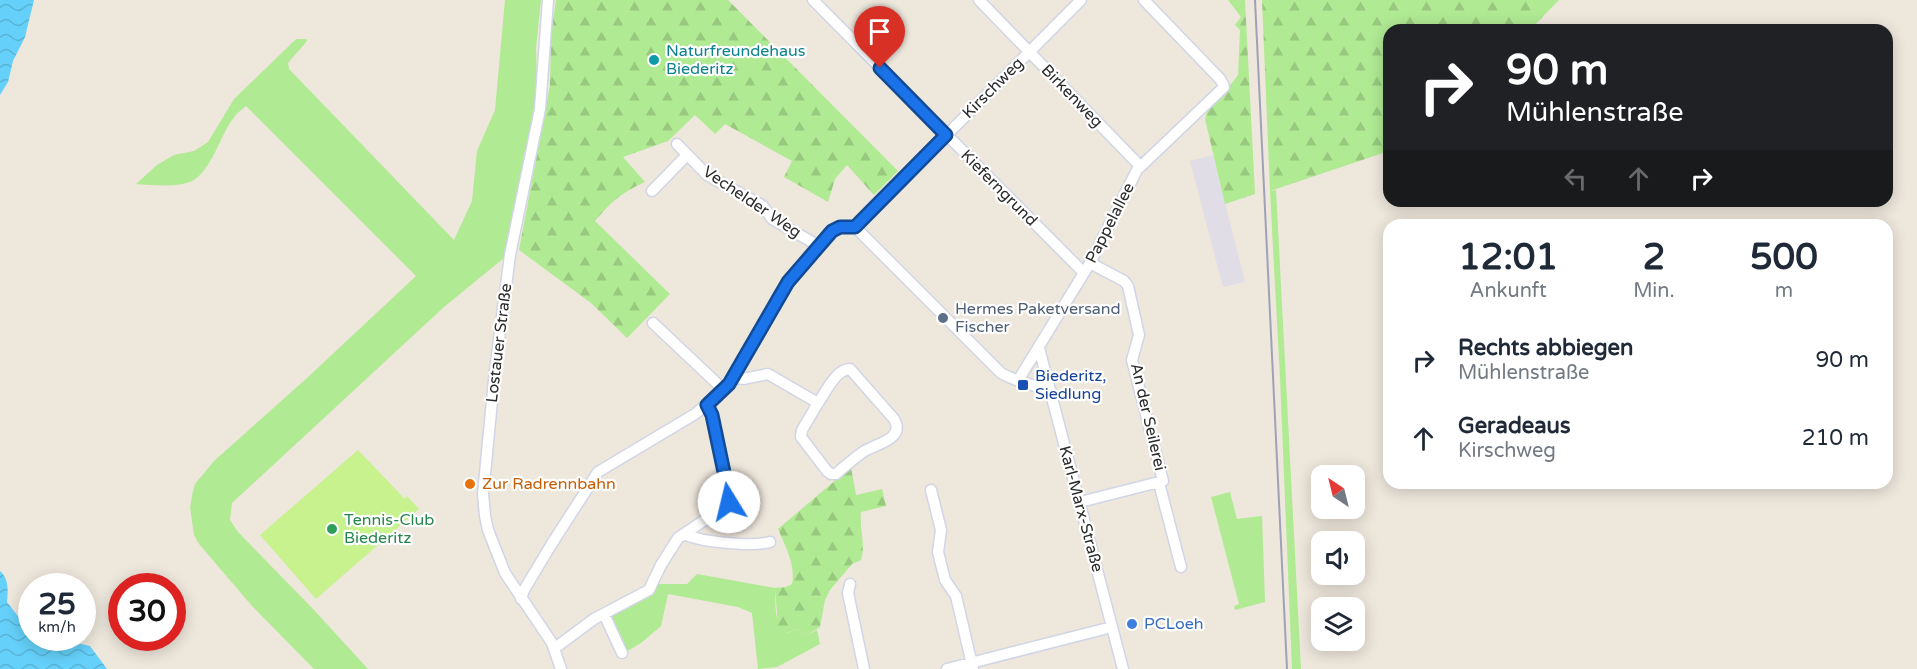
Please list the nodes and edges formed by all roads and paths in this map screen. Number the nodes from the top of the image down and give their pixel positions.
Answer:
1 (548, 0) edge
2 (813, 0) edge
3 (979, 0) edge
4 (1081, 0) edge
5 (1144, 0) edge
6 (1029, 52) junction
7 (946, 135) junction
8 (677, 144) dead end
9 (687, 155) junction
10 (1140, 166) junction
11 (652, 191) dead end
12 (855, 227) junction
13 (819, 246) junction
14 (1090, 263) junction
15 (1084, 273) junction
16 (653, 323) dead end
17 (1039, 348) junction
18 (733, 377) junction
19 (1019, 379) junction
20 (724, 390) junction
21 (1051, 391) junction
22 (818, 403) junction
23 (707, 405) junction
24 (1159, 483) junction
25 (931, 490) dead end
26 (1080, 502) junction
27 (684, 534) junction
28 (770, 542) dead end
29 (1180, 567) dead end
30 (850, 584) dead end
31 (521, 599) junction
32 (603, 614) junction
33 (1112, 627) junction
34 (555, 648) junction
35 (622, 653) dead end
36 (972, 666) edge
37 (561, 669) edge
38 (864, 669) edge
39 (947, 669) edge
40 (1123, 669) edge

1 - 31 street, Lostauer Straße
2 - 7 street, Kieferngrund
3 - 6 street, Birkenweg
4 - 6 street, Kirschweg
5 - 10 street, Pappelallee
6 - 7 street, Kirschweg
6 - 10 street, Birkenweg
7 - 12 street, Kirschweg
7 - 15 street, Kieferngrund
8 - 9 street, Vechelder Weg
9 - 11 street, Vechelder Weg
9 - 13 street, Vechelder Weg
10 - 14 street, Pappelallee
12 - 13 street
12 - 19 street
13 - 18 street
14 - 15 street, Pappelallee
14 - 24 street, An der Seilerei
15 - 17 street, Pappelallee
16 - 20 street
17 - 19 street, Pappelallee
17 - 21 street, Karl-Marx-Straße
18 - 20 street
18 - 22 street
19 - 21 street
20 - 23 street
21 - 26 street, Karl-Marx-Straße
22 - 22 street
23 - 27 street
23 - 31 street
24 - 26 street, An der Seilerei
24 - 29 street, An der Seilerei
25 - 36 street
26 - 33 street, Karl-Marx-Straße
27 - 28 street
27 - 32 street
30 - 38 street
31 - 34 street, Lostauer Straße
32 - 34 street
32 - 35 street
33 - 36 street
33 - 40 street, Karl-Marx-Straße
34 - 37 street, Lostauer Straße
36 - 39 street

